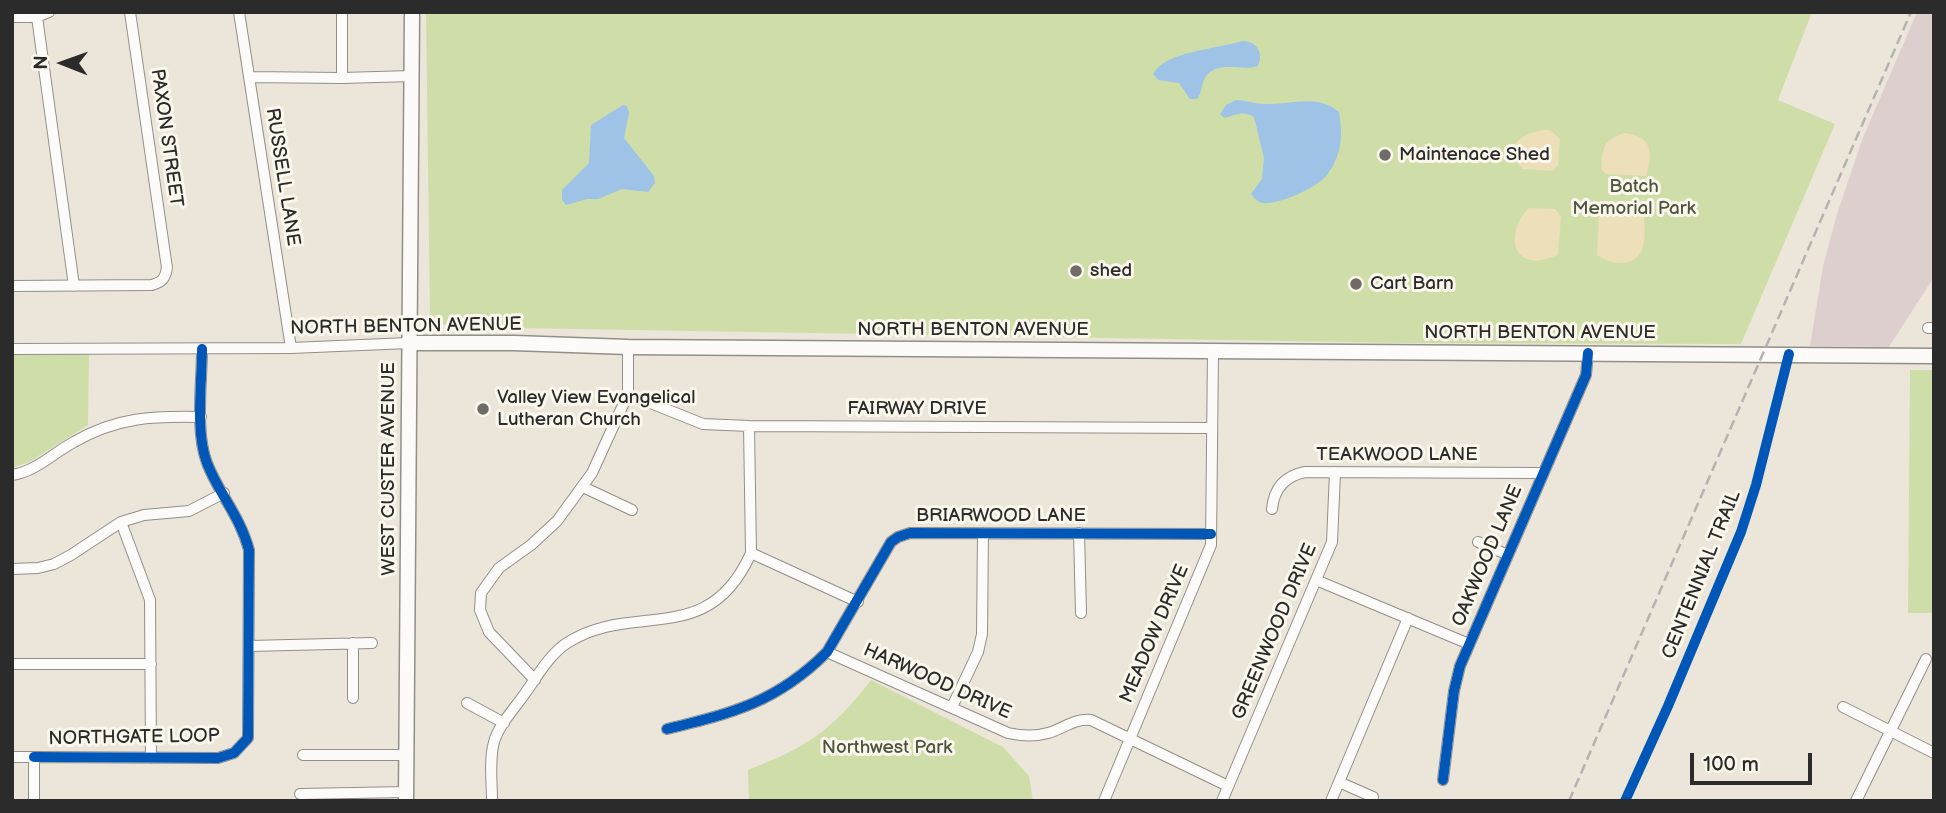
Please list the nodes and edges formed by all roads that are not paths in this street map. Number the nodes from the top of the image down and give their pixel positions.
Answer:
1 (49, 12) edge
2 (130, 12) edge
3 (239, 12) edge
4 (342, 12) edge
5 (412, 12) edge
6 (12, 17) edge
7 (37, 17) junction
8 (412, 76) junction
9 (249, 77) junction
10 (342, 78) junction
11 (12, 286) edge
12 (74, 286) junction
13 (409, 343) junction
14 (628, 347) junction
15 (291, 348) junction
16 (12, 349) edge
17 (202, 349) junction
18 (1213, 350) junction
19 (1588, 353) junction
20 (1934, 356) edge
21 (628, 394) junction
22 (201, 417) junction
23 (749, 426) junction
24 (1212, 428) junction
25 (1335, 472) junction
26 (1543, 474) junction
27 (12, 475) edge
28 (583, 486) junction
29 (223, 493) junction
30 (1272, 509) dead end
31 (632, 510) dead end
32 (121, 522) junction
33 (983, 533) junction
34 (1079, 533) junction
35 (1211, 534) junction
36 (1478, 542) dead end
37 (751, 553) junction
38 (1508, 555) junction
39 (12, 569) edge
40 (1316, 580) junction
41 (858, 601) junction
42 (1081, 612) dead end
43 (1408, 618) junction
44 (353, 643) junction
45 (373, 643) dead end
46 (1469, 644) junction
47 (249, 646) junction
48 (827, 652) junction
49 (1926, 659) dead end
50 (12, 664) edge
51 (151, 664) junction
52 (535, 680) junction
53 (353, 698) dead end
54 (467, 704) dead end
55 (952, 707) junction
56 (1843, 707) dead end
57 (504, 723) junction
58 (667, 729) dead end
59 (1890, 731) junction
60 (1130, 738) junction
61 (1934, 752) edge
62 (303, 755) dead end
63 (407, 755) junction
64 (12, 757) edge
65 (34, 757) junction
66 (151, 758) junction
67 (1443, 780) dead end
68 (1339, 782) junction
69 (1228, 786) junction
70 (300, 794) dead end
71 (406, 797) edge
72 (1373, 797) dead end
73 (34, 801) edge
74 (492, 801) edge
75 (1104, 801) edge
76 (1222, 801) edge
77 (1331, 801) edge
78 (1856, 801) edge

1 - 7 street
2 - 12 street, PAXON STREET
3 - 9 street, RUSSELL LANE
4 - 10 street
5 - 8 main road, WEST CUSTER AVENUE
6 - 7 street
7 - 12 street
8 - 10 street
8 - 13 main road, WEST CUSTER AVENUE
9 - 10 street
9 - 15 street, RUSSELL LANE
11 - 12 street
13 - 14 main road, NORTH BENTON AVENUE
13 - 15 street, NORTH BENTON AVENUE
13 - 63 main road, WEST CUSTER AVENUE
14 - 18 main road, NORTH BENTON AVENUE
14 - 21 street
15 - 17 street, NORTH BENTON AVENUE
16 - 17 street, NORTH BENTON AVENUE
17 - 22 street, NORTHGATE LOOP
18 - 19 main road, NORTH BENTON AVENUE
18 - 24 street, MEADOW DRIVE
19 - 20 main road, NORTH BENTON AVENUE
19 - 26 street, OAKWOOD LANE
21 - 23 street, FAIRWAY DRIVE
21 - 28 street
22 - 27 street
22 - 29 street, NORTHGATE LOOP
23 - 24 street, FAIRWAY DRIVE
23 - 37 street
24 - 35 street, MEADOW DRIVE
25 - 26 street, TEAKWOOD LANE
25 - 30 street, TEAKWOOD LANE
25 - 40 street, GREENWOOD DRIVE
26 - 38 street, OAKWOOD LANE
28 - 31 street
28 - 52 street
29 - 32 street
29 - 47 street, NORTHGATE LOOP
32 - 39 street
32 - 51 street
33 - 34 street, BRIARWOOD LANE
33 - 41 street, BRIARWOOD LANE
33 - 55 street
34 - 35 street, BRIARWOOD LANE
34 - 42 street
35 - 60 street, MEADOW DRIVE
36 - 38 street
37 - 41 street
37 - 52 street
38 - 46 street, OAKWOOD LANE
40 - 43 street
40 - 69 street, GREENWOOD DRIVE
41 - 48 street, BRIARWOOD LANE
43 - 46 street
43 - 68 street
44 - 45 street
44 - 47 street
44 - 53 street
46 - 67 street, OAKWOOD LANE
47 - 66 street, NORTHGATE LOOP
48 - 55 street, HARWOOD DRIVE
48 - 58 street, BRIARWOOD LANE
49 - 59 street
50 - 51 street
51 - 66 street
52 - 57 street
54 - 57 street
55 - 60 street, HARWOOD DRIVE
56 - 59 street
57 - 74 street
59 - 61 street
59 - 78 street
60 - 69 street, HARWOOD DRIVE
60 - 75 street, MEADOW DRIVE
62 - 63 street
63 - 71 main road, WEST CUSTER AVENUE
64 - 65 street, NORTHGATE LOOP
65 - 66 street, NORTHGATE LOOP
65 - 73 street
68 - 72 street
68 - 77 street
69 - 76 street, GREENWOOD DRIVE
70 - 71 street

